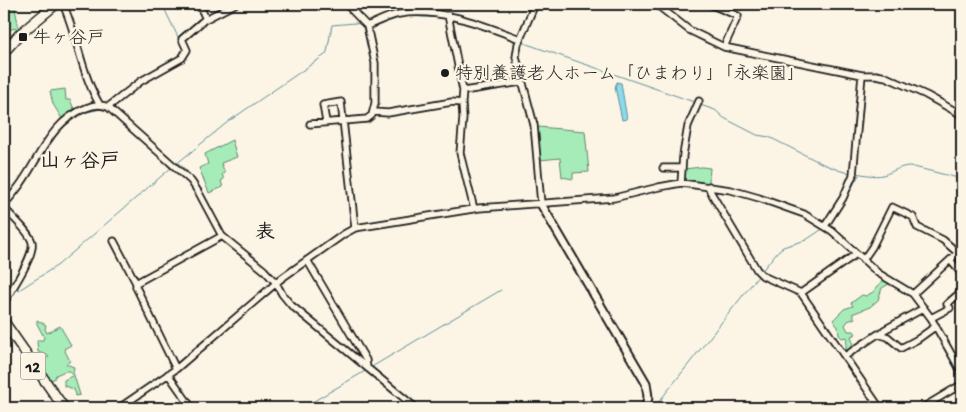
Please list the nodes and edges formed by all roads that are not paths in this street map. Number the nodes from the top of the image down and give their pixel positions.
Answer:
1 (56, 4) edge
2 (63, 4) edge
3 (199, 4) edge
4 (235, 4) edge
5 (346, 4) edge
6 (535, 4) edge
7 (656, 4) edge
8 (712, 5) edge
9 (448, 15) junction
10 (206, 19) junction
11 (367, 26) junction
12 (520, 39) junction
13 (724, 47) junction
14 (4, 52) edge
15 (862, 75) junction
16 (522, 82) junction
17 (463, 91) junction
18 (699, 101) dead end
19 (462, 103) junction
20 (100, 105) junction
21 (108, 107) junction
22 (374, 112) junction
23 (962, 115) edge
24 (343, 121) junction
25 (326, 122) junction
26 (310, 124) dead end
27 (663, 168) dead end
28 (682, 168) junction
29 (681, 183) junction
30 (709, 186) junction
31 (4, 204) edge
32 (541, 204) junction
33 (4, 208) edge
34 (474, 209) junction
35 (825, 226) junction
36 (355, 228) junction
37 (222, 236) junction
38 (114, 241) dead end
39 (960, 251) edge
40 (856, 254) junction
41 (308, 260) junction
42 (862, 260) junction
43 (950, 260) junction
44 (962, 274) edge
45 (136, 283) junction
46 (276, 283) junction
47 (962, 292) edge
48 (800, 293) junction
49 (913, 294) junction
50 (4, 303) edge
51 (924, 308) junction
52 (931, 318) junction
53 (4, 322) edge
54 (936, 326) junction
55 (882, 334) junction
56 (844, 356) junction
57 (367, 368) junction
58 (176, 369) junction
59 (168, 374) junction
60 (962, 374) edge
61 (962, 384) edge
62 (64, 408) edge
63 (118, 408) edge
64 (192, 408) edge
65 (416, 408) edge
66 (646, 408) edge
67 (880, 408) edge
68 (922, 408) edge

1 - 14 main road
2 - 20 street
3 - 10 street
4 - 10 street
5 - 11 street
6 - 12 street
7 - 13 street
8 - 13 street
9 - 11 street
9 - 12 street
9 - 17 street
10 - 21 street
11 - 22 street
12 - 16 street
13 - 15 street
15 - 23 street
15 - 35 street
16 - 17 street
16 - 32 street
17 - 19 street
18 - 28 street
19 - 22 street
19 - 34 street
20 - 21 street
20 - 31 street
21 - 37 street
22 - 24 street
24 - 25 street
24 - 25 street
24 - 36 street
25 - 26 street
27 - 28 street
28 - 29 street
29 - 30 street
29 - 32 street
30 - 35 street
30 - 48 street
32 - 34 street
32 - 66 street
33 - 50 street
34 - 36 street
35 - 40 street
36 - 41 street
37 - 45 street
37 - 46 street
38 - 45 street
39 - 42 street
39 - 43 street
40 - 42 street
40 - 48 street
41 - 46 street
41 - 57 street
42 - 49 street
43 - 44 street
43 - 49 street
45 - 58 street
46 - 57 street
46 - 58 street
47 - 52 street
48 - 56 street
49 - 51 street
51 - 52 street
51 - 55 street
52 - 54 street
53 - 62 main road, 12
54 - 55 street
54 - 60 street
55 - 56 street
56 - 67 street
57 - 65 street
58 - 59 street
59 - 63 street
59 - 64 street
61 - 68 street

